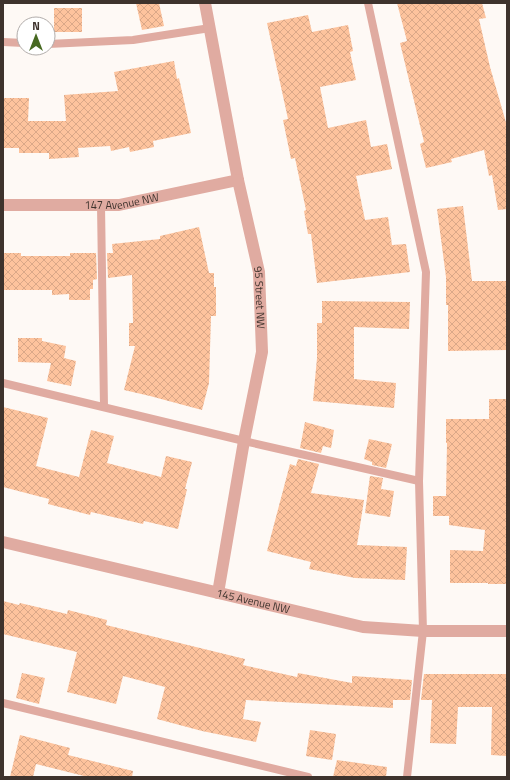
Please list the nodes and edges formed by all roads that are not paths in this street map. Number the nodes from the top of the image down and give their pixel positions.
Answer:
1 (205, 3) edge
2 (368, 3) edge
3 (210, 28) junction
4 (3, 42) edge
5 (16, 43) edge
6 (56, 44) edge
7 (238, 180) junction
8 (3, 205) edge
9 (101, 205) junction
10 (3, 383) edge
11 (104, 407) junction
12 (244, 441) junction
13 (419, 481) junction
14 (3, 542) edge
15 (218, 593) junction
16 (423, 630) junction
17 (507, 631) edge
18 (3, 704) edge
19 (308, 777) edge
20 (407, 777) edge

1 - 3 street, 95 Street NW
2 - 13 lane
3 - 6 lane
3 - 7 street, 95 Street NW
4 - 5 lane
7 - 9 street, 147 Avenue NW
7 - 12 street, 95 Street NW
8 - 9 street, 147 Avenue NW
9 - 11 lane
10 - 11 lane
11 - 12 lane
12 - 13 lane
12 - 15 street, 95 Street NW
13 - 16 lane
14 - 15 street, 145 Avenue NW
15 - 16 street, 145 Avenue NW
16 - 17 street, 145 Avenue NW
16 - 20 lane
18 - 19 lane

